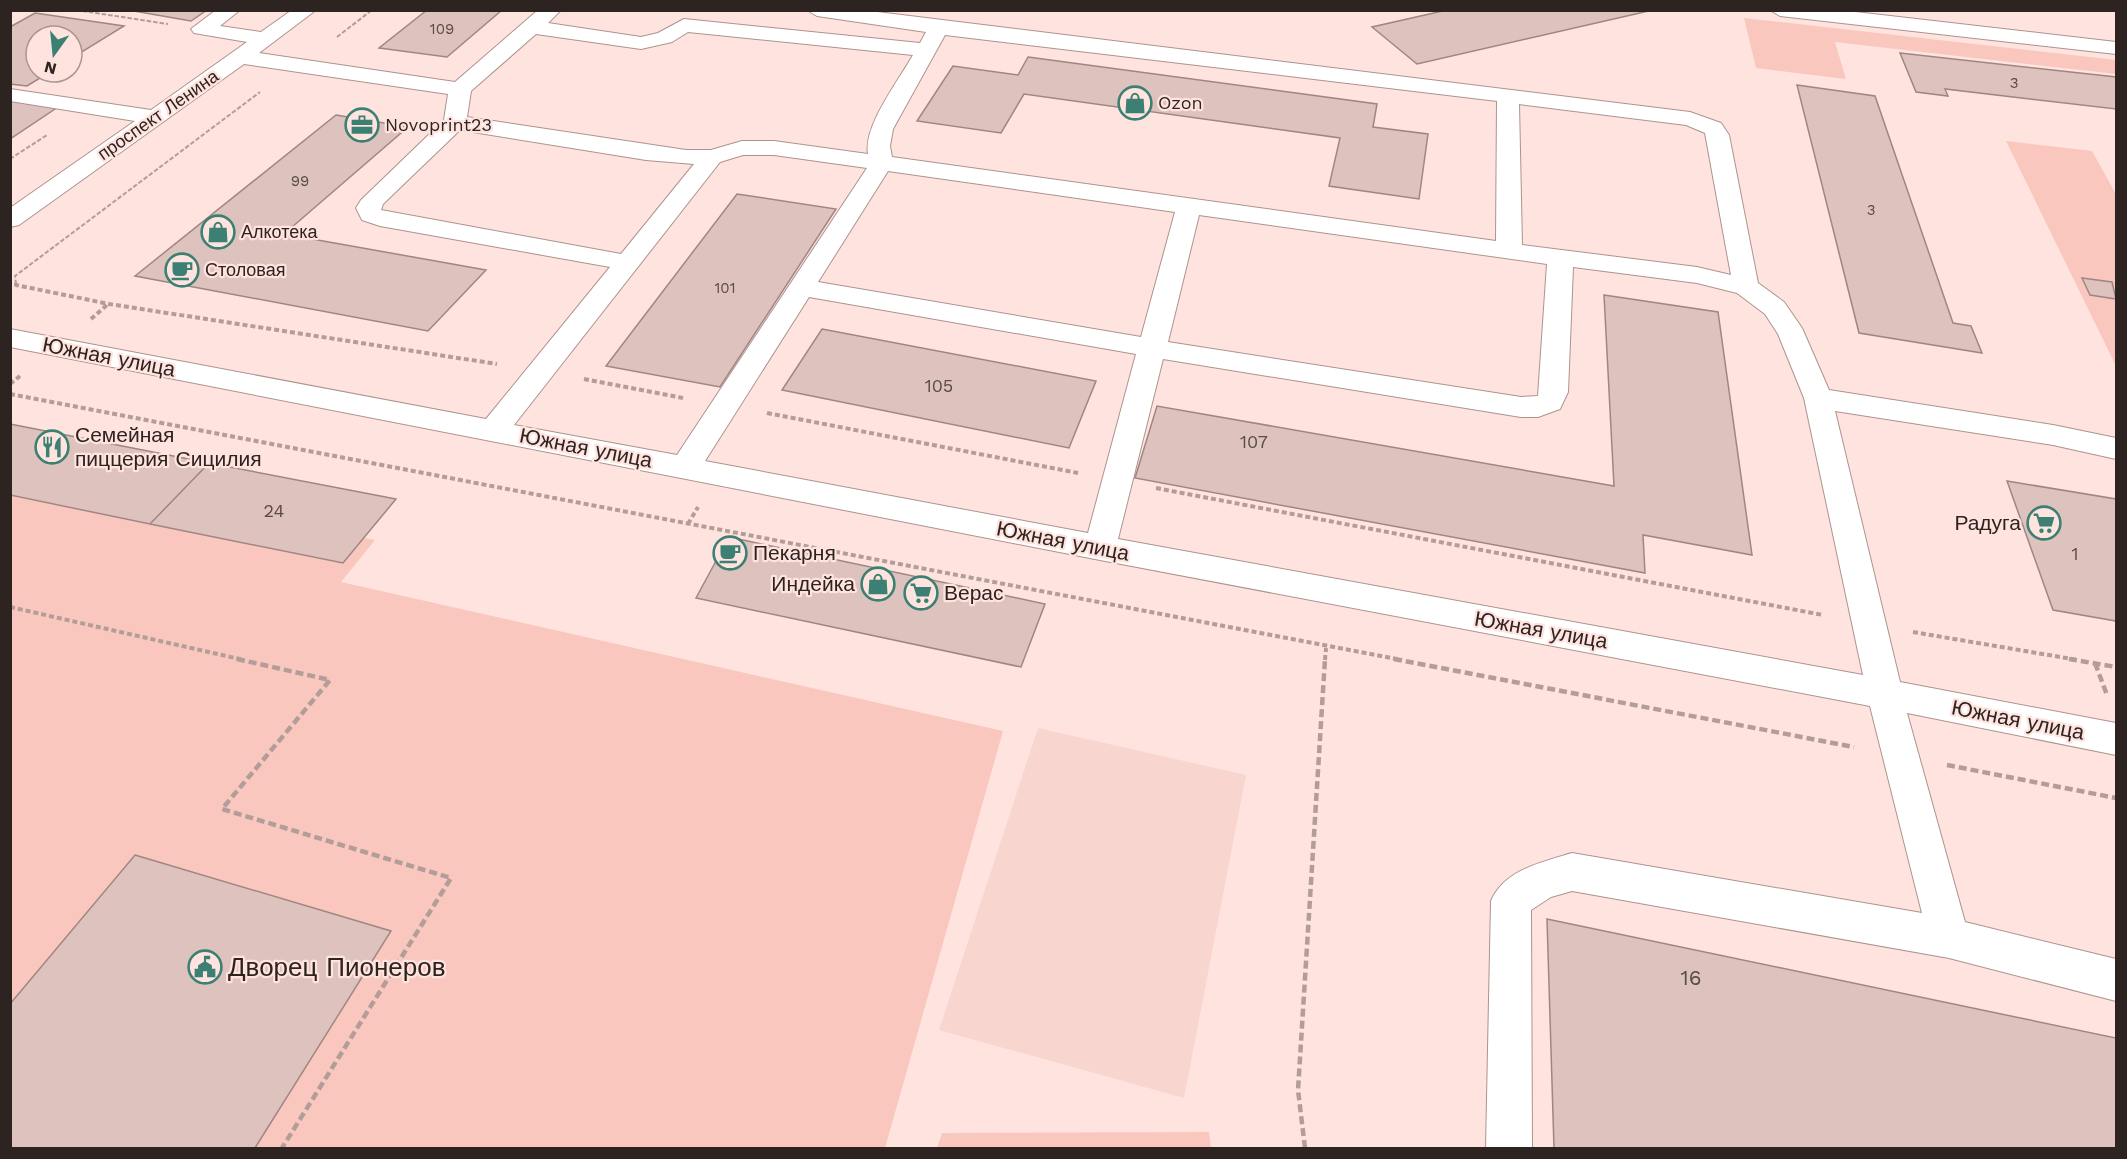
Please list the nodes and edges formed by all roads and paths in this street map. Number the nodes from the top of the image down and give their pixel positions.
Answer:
1 (76, 10) edge
2 (230, 10) edge
3 (306, 10) edge
4 (372, 10) edge
5 (551, 10) edge
6 (817, 10) edge
7 (1780, 10) edge
8 (531, 27) junction
9 (939, 28) junction
10 (201, 29) junction
11 (266, 39) junction
12 (331, 41) dead end
13 (2116, 48) edge
14 (926, 50) junction
15 (241, 57) junction
16 (296, 66) junction
17 (460, 89) junction
18 (12, 95) dead end
19 (1508, 96) junction
20 (156, 117) junction
21 (455, 122) junction
22 (712, 157) junction
23 (881, 164) junction
24 (1189, 206) junction
25 (10, 220) edge
26 (1509, 251) junction
27 (1560, 258) junction
28 (630, 263) junction
29 (1746, 286) junction
30 (800, 287) junction
31 (109, 304) dead end
32 (10, 338) edge
33 (1151, 348) junction
34 (10, 394) edge
35 (1818, 398) junction
36 (495, 430) junction
37 (2116, 448) edge
38 (685, 467) junction
39 (1100, 548) junction
40 (10, 607) edge
41 (1326, 648) junction
42 (2094, 663) dead end
43 (1886, 694) junction
44 (2108, 696) dead end
45 (2116, 739) edge
46 (1899, 756) junction
47 (2116, 798) edge
48 (1949, 938) junction
49 (2116, 980) edge
50 (282, 1149) edge
51 (1305, 1149) edge
52 (1509, 1149) edge

1 - 10 path
2 - 10 street
3 - 11 street, проспект Ленина
4 - 12 path
5 - 8 street
6 - 9 street
7 - 13 street
8 - 14 street
8 - 17 street
9 - 14 street
9 - 19 street
10 - 11 street
11 - 15 street, проспект Ленина
14 - 23 street
15 - 16 street
15 - 20 street, проспект Ленина
16 - 17 street
16 - 31 path
17 - 21 street
18 - 20 street
19 - 26 street
19 - 29 street
20 - 25 street, проспект Ленина
21 - 22 street
21 - 28 street
22 - 23 street
22 - 28 street
23 - 24 street
23 - 30 street
24 - 26 street
24 - 33 street
26 - 27 street
27 - 29 street
27 - 33 street
28 - 36 street
29 - 35 street
30 - 33 street
30 - 38 street
32 - 36 street, Южная улица
33 - 39 street
34 - 41 path
35 - 37 street
35 - 43 street
36 - 38 street, Южная улица
38 - 39 street, Южная улица
39 - 43 street, Южная улица
40 - 50 path
41 - 46 path
41 - 51 path
42 - 44 path
43 - 45 street, Южная улица
43 - 46 street
46 - 47 path
46 - 48 street
48 - 49 street
48 - 52 street

